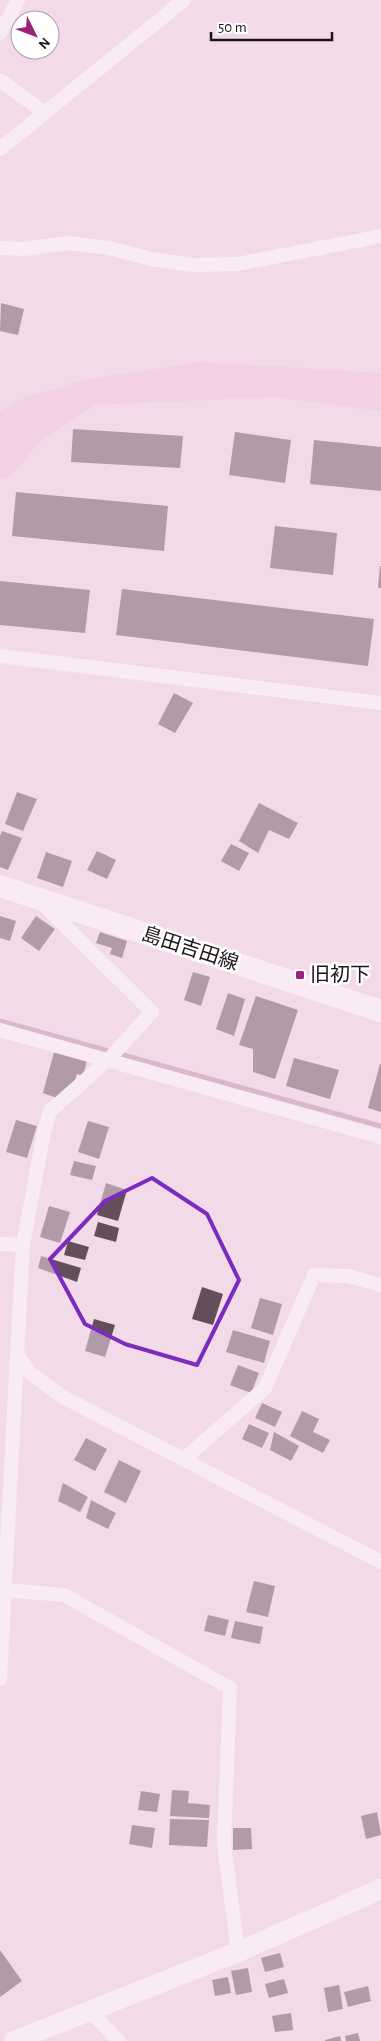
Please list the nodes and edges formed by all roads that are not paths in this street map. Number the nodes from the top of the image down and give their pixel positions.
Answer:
1 (18, 0) edge
2 (184, 0) edge
3 (0, 33) edge
4 (0, 80) edge
5 (45, 113) junction
6 (0, 150) edge
7 (381, 236) edge
8 (0, 248) edge
9 (0, 656) edge
10 (381, 703) edge
11 (0, 886) edge
12 (37, 898) junction
13 (381, 1011) edge
14 (0, 1030) edge
15 (108, 1060) junction
16 (381, 1137) edge
17 (0, 1244) edge
18 (23, 1245) junction
19 (381, 1285) edge
20 (17, 1354) junction
21 (183, 1460) junction
22 (6, 1463) edge
23 (381, 1562) edge
24 (5, 1590) junction
25 (0, 1680) edge
26 (381, 1889) edge
27 (238, 1952) junction
28 (90, 2011) junction
29 (14, 2041) edge
30 (119, 2041) edge

1 - 3 street
2 - 5 street
4 - 5 street
5 - 6 street
7 - 8 street
9 - 10 street
11 - 12 main road, 島田吉田線
12 - 13 main road, 島田吉田線
12 - 15 street
14 - 15 street
15 - 16 street
15 - 18 street
17 - 18 street
18 - 20 street
19 - 21 street
20 - 21 street
20 - 22 street
21 - 23 street
22 - 24 street
24 - 25 street
24 - 27 street
26 - 27 street
27 - 28 street
28 - 29 street
28 - 30 street

